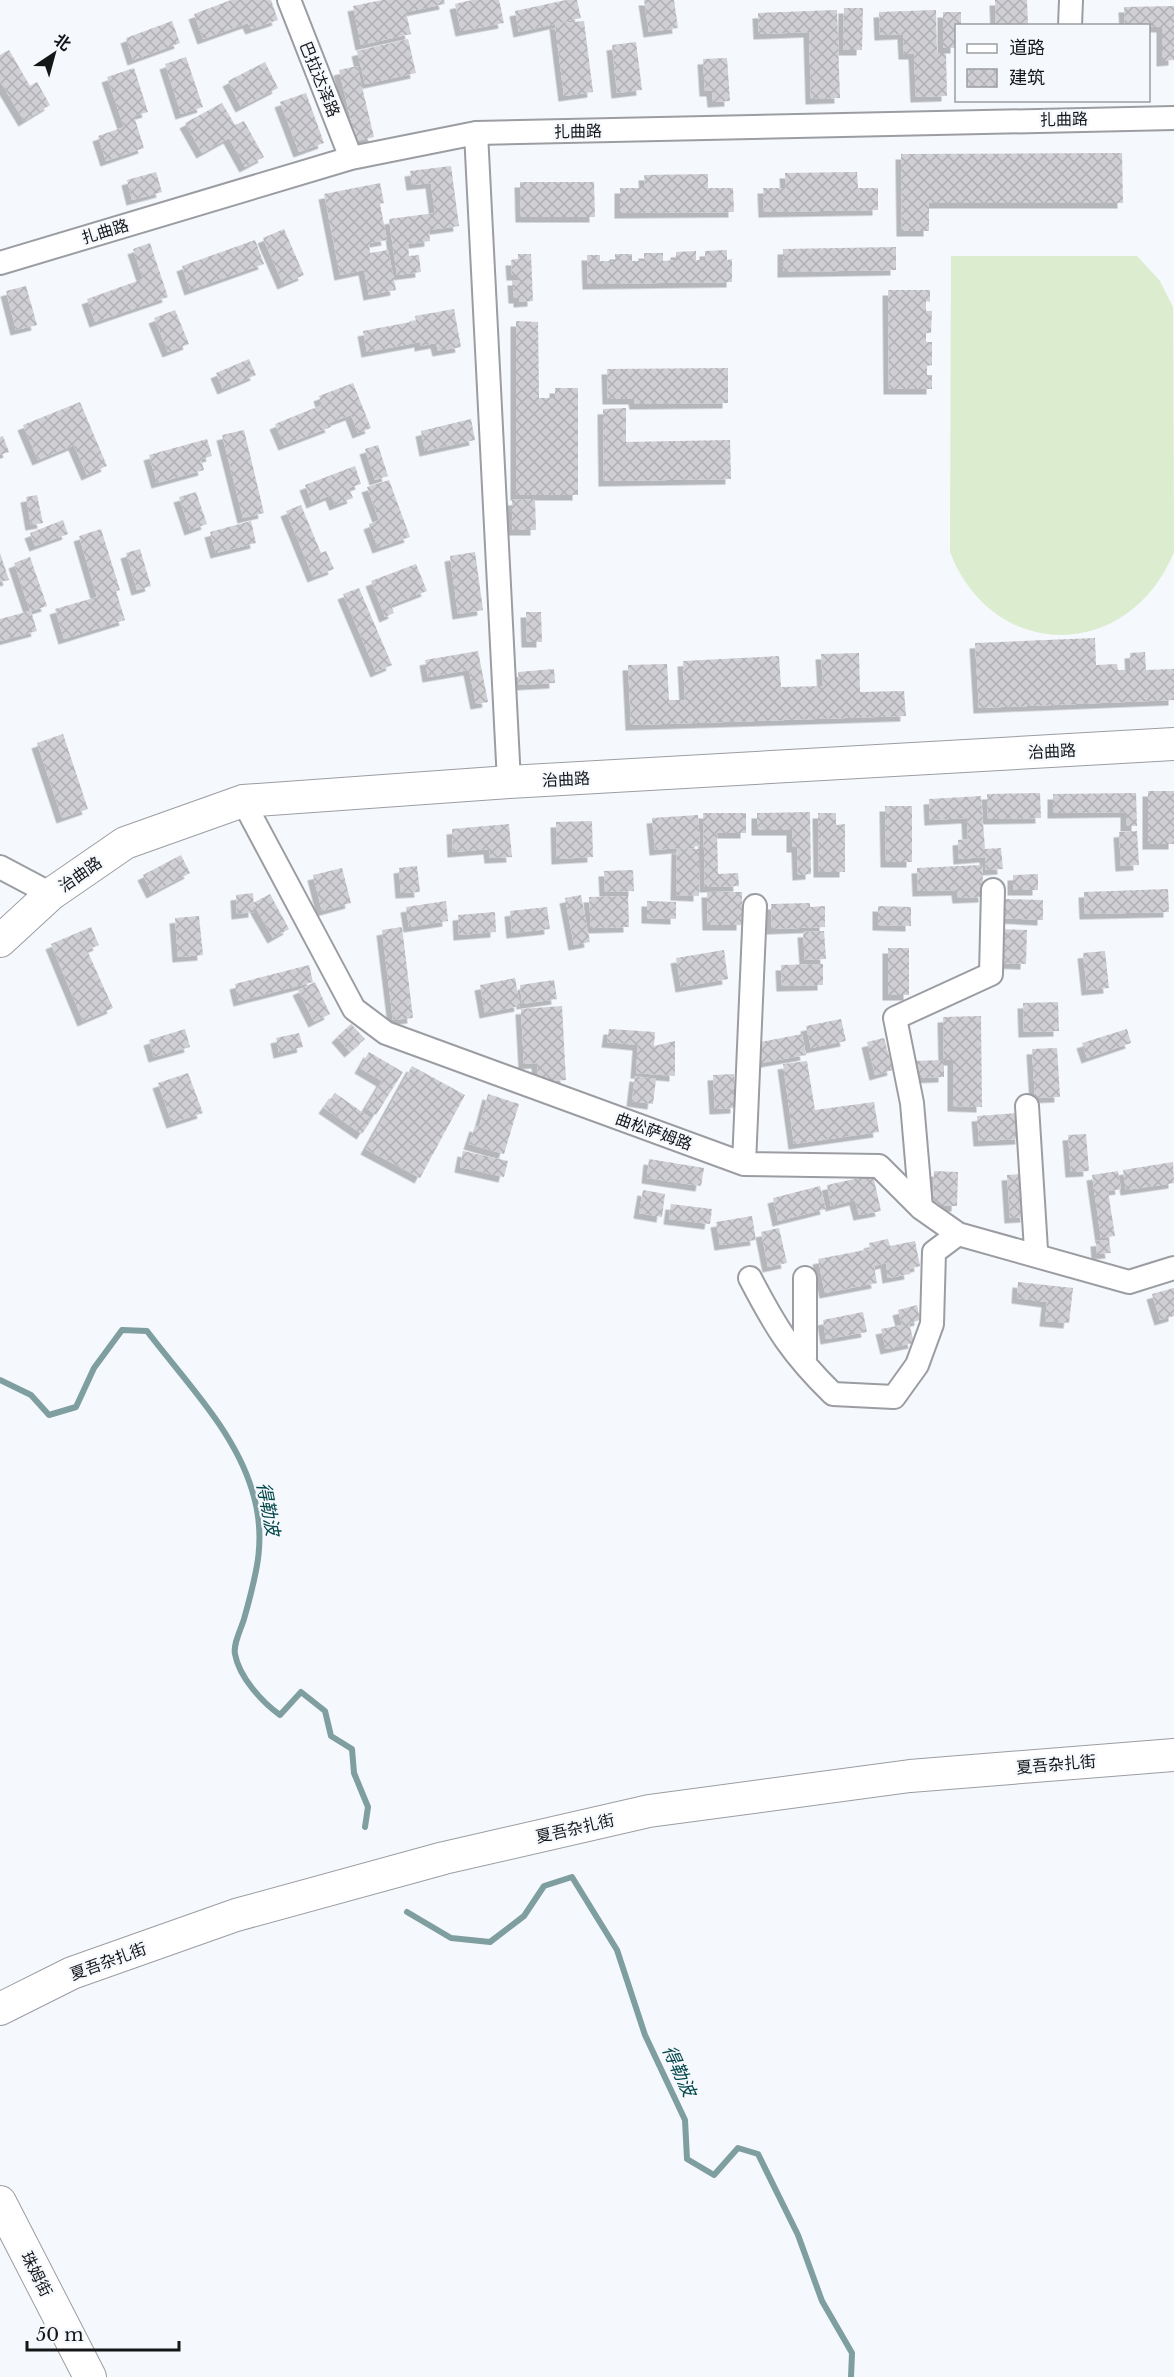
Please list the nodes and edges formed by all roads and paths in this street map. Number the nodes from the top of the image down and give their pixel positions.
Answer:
1 (289, 0) edge
2 (1071, 0) edge
3 (1070, 24) edge
4 (1066, 110) edge
5 (1174, 118) edge
6 (476, 134) junction
7 (351, 158) junction
8 (0, 263) edge
9 (1174, 744) edge
10 (509, 782) junction
11 (243, 801) junction
12 (0, 867) edge
13 (993, 890) dead end
14 (51, 894) junction
15 (755, 906) dead end
16 (0, 941) edge
17 (1027, 1106) dead end
18 (744, 1164) junction
19 (921, 1208) junction
20 (958, 1234) junction
21 (1036, 1250) dead end
22 (1174, 1268) edge
23 (750, 1278) dead end
24 (805, 1278) dead end
25 (805, 1358) dead end
26 (1174, 1755) edge
27 (0, 2009) edge
28 (0, 2202) edge
29 (90, 2377) edge

1 - 7 street, 巴拉达泽路
2 - 3 street
4 - 5 street, 扎曲路
4 - 6 street, 扎曲路
6 - 7 street, 扎曲路
6 - 10 street
7 - 8 street, 扎曲路
9 - 10 main road, 治曲路
10 - 11 main road, 治曲路
11 - 14 main road, 治曲路
11 - 18 street, 曲松萨姆路
12 - 14 street
13 - 19 street
14 - 16 main road, 治曲路
15 - 18 street
17 - 21 street
18 - 19 street, 曲松萨姆路
19 - 20 street, 曲松萨姆路
20 - 22 street, 曲松萨姆路
20 - 23 street
24 - 25 street
26 - 27 main road, 夏吾杂扎街
28 - 29 main road, 珠姆街

